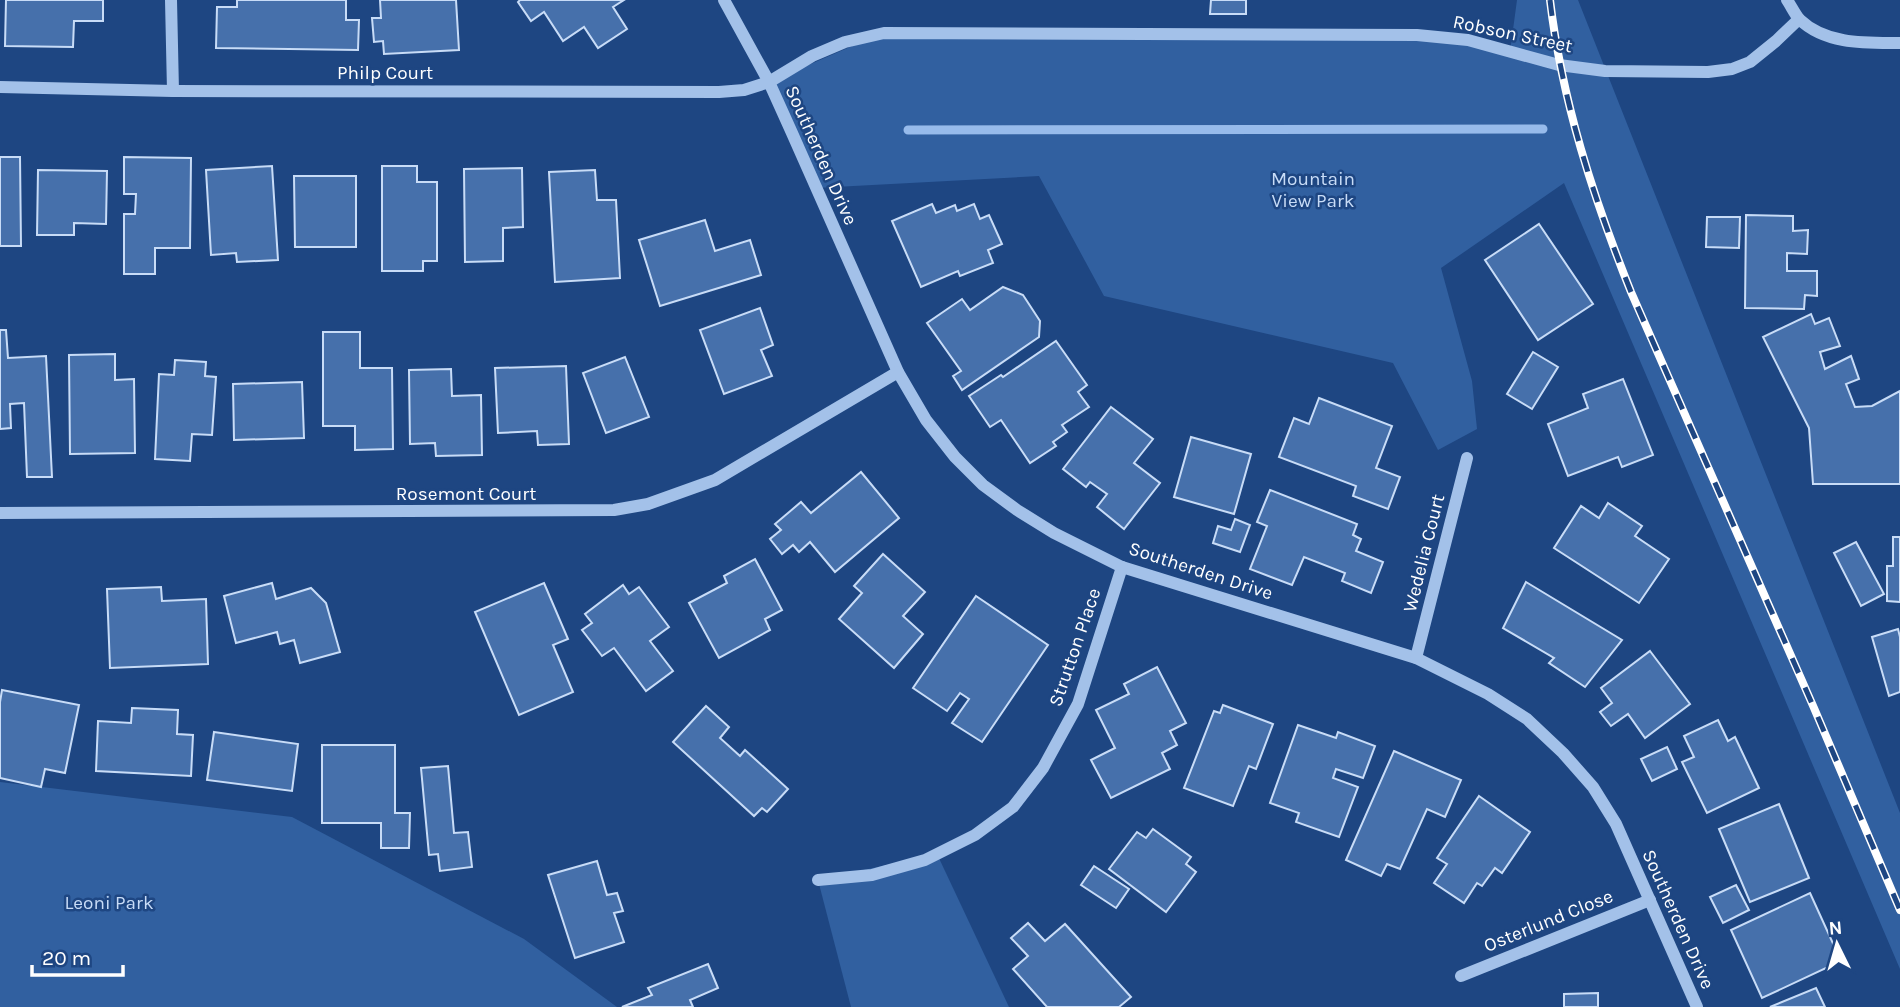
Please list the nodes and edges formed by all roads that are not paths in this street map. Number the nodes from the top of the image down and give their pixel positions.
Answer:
1 (171, 0) edge
2 (724, 0) edge
3 (1787, 0) edge
4 (1799, 19) junction
5 (1900, 43) edge
6 (769, 82) junction
7 (0, 87) edge
8 (173, 91) junction
9 (898, 372) junction
10 (1467, 458) dead end
11 (0, 513) edge
12 (1122, 567) junction
13 (1416, 658) junction
14 (818, 880) dead end
15 (1650, 900) junction
16 (1461, 976) dead end
17 (1697, 1007) edge

1 - 8 street
2 - 6 street, Southerden Drive
3 - 4 street
4 - 5 street
4 - 6 street, Robson Street
6 - 8 street, Philp Court
6 - 9 street, Southerden Drive
7 - 8 street, Philp Court
9 - 11 street, Rosemont Court
9 - 12 street, Southerden Drive
10 - 13 street, Wedelia Court
12 - 13 street, Southerden Drive
12 - 14 street, Strutton Place
13 - 15 street, Southerden Drive
15 - 16 street, Osterlund Close
15 - 17 street, Southerden Drive

